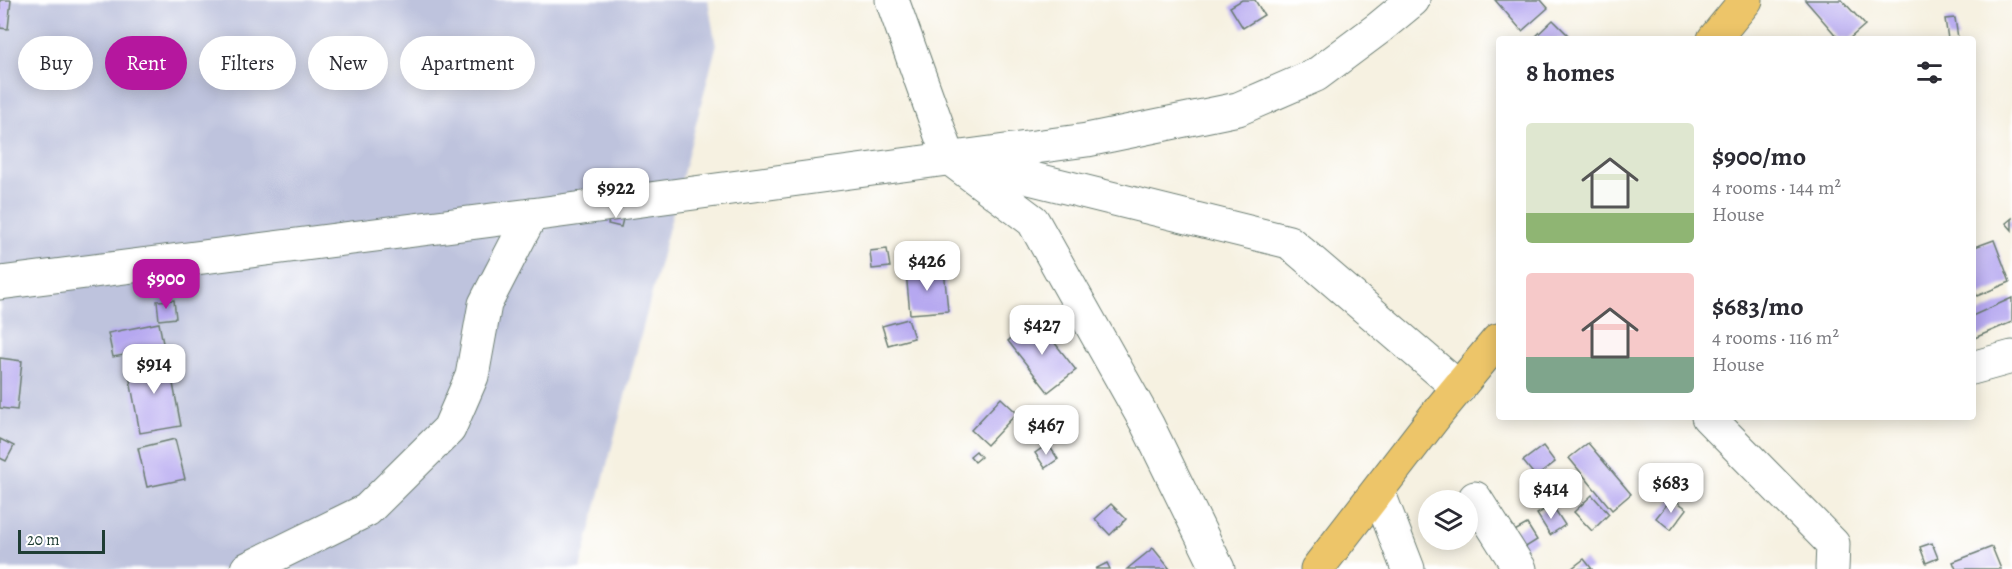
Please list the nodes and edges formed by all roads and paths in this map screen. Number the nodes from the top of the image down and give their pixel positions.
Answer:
1 (892, 0) edge
2 (1413, 0) edge
3 (1746, 0) edge
4 (1716, 36) edge
5 (949, 158) junction
6 (531, 215) junction
7 (0, 283) edge
8 (1496, 342) edge
9 (2012, 357) edge
10 (1976, 367) edge
11 (1459, 388) junction
12 (1711, 420) edge
13 (1378, 491) junction
14 (1478, 503) edge
15 (1833, 557) edge
16 (247, 569) edge
17 (1218, 569) edge
18 (1317, 569) edge
19 (1408, 569) edge
20 (1520, 569) edge
21 (1811, 569) edge

1 - 5 street
2 - 5 street
3 - 4 main road
5 - 6 street
5 - 11 street
5 - 17 street
6 - 7 street
6 - 16 street
8 - 11 main road
9 - 10 street
11 - 13 main road
12 - 15 street
13 - 18 main road
13 - 19 street
14 - 20 street
15 - 21 street

